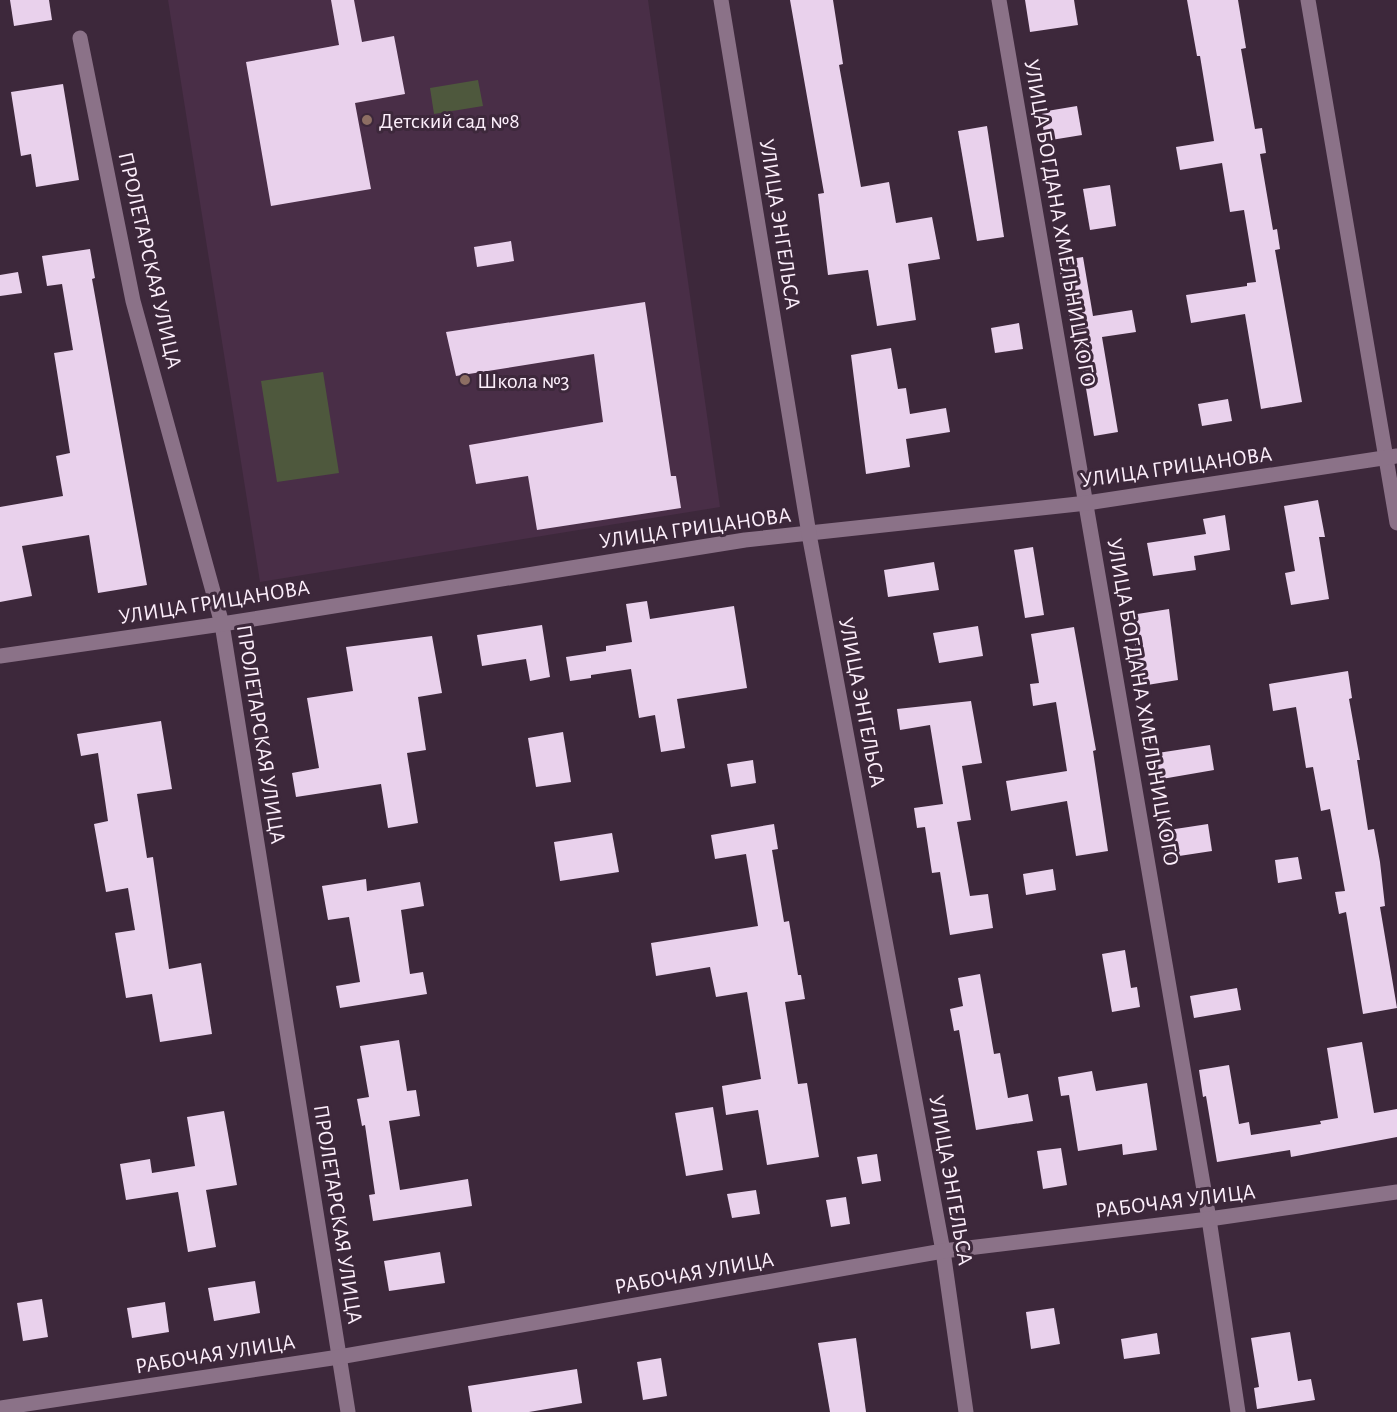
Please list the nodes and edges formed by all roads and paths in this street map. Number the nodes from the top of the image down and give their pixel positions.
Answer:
1 (721, 0) edge
2 (999, 0) edge
3 (1308, 0) edge
4 (80, 38) dead end
5 (1392, 457) edge
6 (1087, 503) junction
7 (1397, 523) edge
8 (809, 534) junction
9 (222, 624) junction
10 (0, 656) edge
11 (1397, 1192) edge
12 (1209, 1219) junction
13 (943, 1251) junction
14 (339, 1357) junction
15 (0, 1408) edge
16 (348, 1412) edge
17 (966, 1412) edge
18 (1238, 1412) edge

1 - 8 street, УЛИЦА ЭНГЕЛЬСА
2 - 6 street, УЛИЦА БОГДАНА ХМЕЛЬНИЦКОГО
3 - 5 street
4 - 9 street, ПРОЛЕТАРСКАЯ УЛИЦА
5 - 6 street, УЛИЦА ГРИЦАНОВА
5 - 7 street
6 - 8 street, УЛИЦА ГРИЦАНОВА
6 - 12 street, УЛИЦА БОГДАНА ХМЕЛЬНИЦКОГО
8 - 9 street, УЛИЦА ГРИЦАНОВА
8 - 13 street, УЛИЦА ЭНГЕЛЬСА
9 - 10 street, УЛИЦА ГРИЦАНОВА
9 - 14 street, ПРОЛЕТАРСКАЯ УЛИЦА
11 - 12 street, РАБОЧАЯ УЛИЦА
12 - 13 street, РАБОЧАЯ УЛИЦА
12 - 18 street, УЛИЦА БОГДАНА ХМЕЛЬНИЦКОГО
13 - 14 street, РАБОЧАЯ УЛИЦА
13 - 17 street, УЛИЦА ЭНГЕЛЬСА
14 - 15 street, РАБОЧАЯ УЛИЦА
14 - 16 street, ПРОЛЕТАРСКАЯ УЛИЦА

